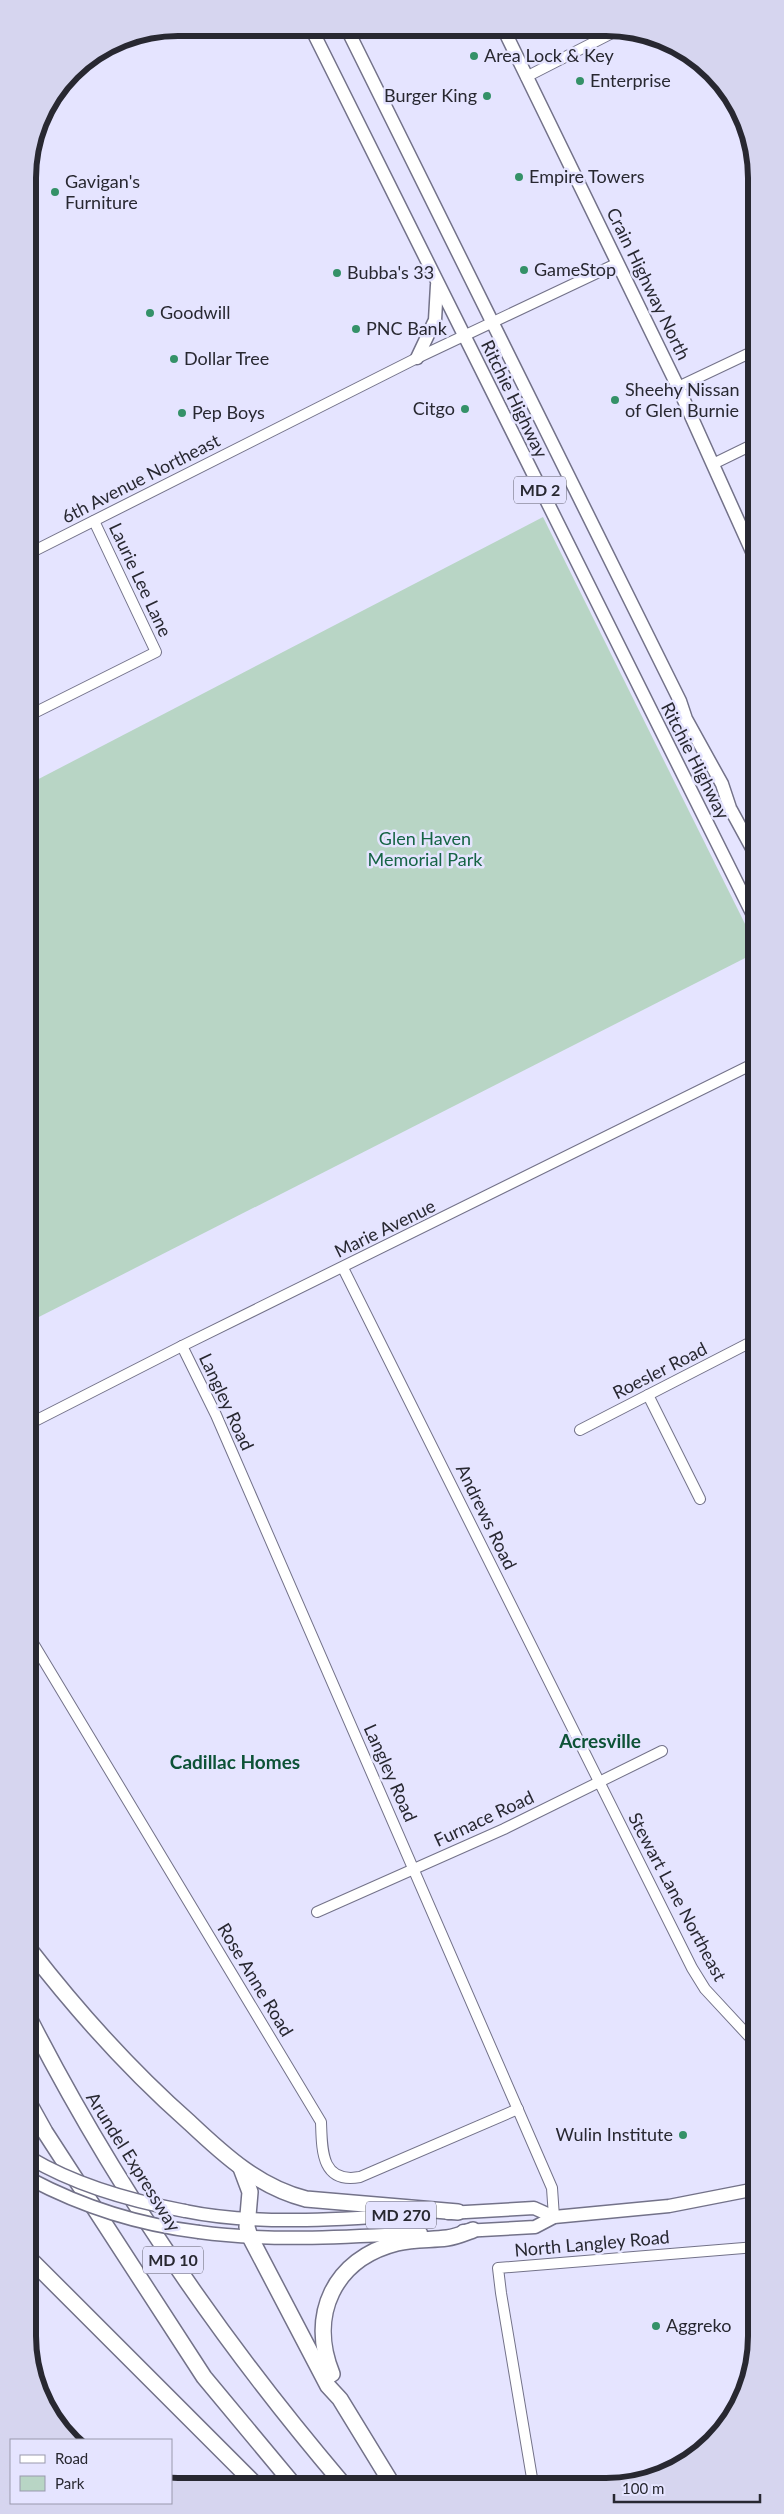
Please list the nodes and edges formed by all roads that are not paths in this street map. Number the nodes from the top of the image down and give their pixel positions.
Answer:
1 (314, 36) edge
2 (351, 36) edge
3 (507, 36) edge
4 (606, 36) edge
5 (526, 77) junction
6 (618, 263) junction
7 (437, 283) junction
8 (494, 320) junction
9 (463, 335) junction
10 (748, 353) edge
11 (417, 358) junction
12 (678, 387) junction
13 (748, 447) edge
14 (713, 464) junction
15 (94, 521) junction
16 (748, 542) edge
17 (37, 550) edge
18 (37, 712) edge
19 (748, 840) edge
20 (748, 906) edge
21 (748, 1067) edge
22 (343, 1268) junction
23 (747, 1344) edge
24 (182, 1346) junction
25 (648, 1395) junction
26 (36, 1420) edge
27 (580, 1430) dead end
28 (700, 1499) dead end
29 (36, 1649) edge
30 (662, 1751) dead end
31 (599, 1781) junction
32 (414, 1869) junction
33 (318, 1912) dead end
34 (36, 1958) edge
35 (36, 2032) edge
36 (747, 2034) edge
37 (518, 2109) junction
38 (36, 2116) edge
39 (36, 2123) edge
40 (45, 2132) junction
41 (36, 2161) edge
42 (241, 2168) junction
43 (36, 2182) edge
44 (747, 2191) edge
45 (458, 2212) junction
46 (554, 2216) junction
47 (247, 2217) junction
48 (473, 2230) junction
49 (250, 2237) junction
50 (747, 2248) edge
51 (36, 2265) edge
52 (340, 2399) junction
53 (249, 2478) edge
54 (288, 2478) edge
55 (338, 2478) edge
56 (388, 2478) edge
57 (532, 2478) edge

1 - 7 main road, Ritchie Highway / MD 2
2 - 8 main road, Ritchie Highway / MD 2
3 - 5 main road, Crain Highway North
4 - 5 street
5 - 6 main road, Crain Highway North
6 - 8 street, 6th Avenue Northeast
6 - 12 main road, Crain Highway North
7 - 9 main road, Ritchie Highway / MD 2
7 - 11 main road
8 - 9 street, 6th Avenue Northeast
8 - 19 main road, Ritchie Highway / MD 2
9 - 11 street, 6th Avenue Northeast
9 - 20 main road, Ritchie Highway / MD 2
10 - 12 street
11 - 15 street, 6th Avenue Northeast
12 - 14 main road, Crain Highway North
13 - 14 street
14 - 16 main road, Crain Highway North
15 - 17 street, 6th Avenue Northeast
15 - 18 street, Laurie Lee Lane
21 - 22 street, Marie Avenue
22 - 24 street, Marie Avenue
22 - 31 street, Andrews Road
23 - 25 street, Roesler Road
24 - 26 street, Marie Avenue
24 - 32 street, Langley Road
25 - 27 street, Roesler Road
25 - 28 street
29 - 37 street, Rose Anne Road
30 - 31 street, Furnace Road
31 - 32 street, Furnace Road
31 - 36 street, Stewart Lane Northeast
32 - 33 street, Furnace Road
32 - 37 street, Langley Road
34 - 42 highway
35 - 55 highway, Arundel Expressway / MD 10
37 - 46 street, Langley Road
38 - 40 highway, MD 10
39 - 40 highway
40 - 54 highway, MD 10
41 - 47 main road, MD 270, bridge
42 - 45 highway
42 - 47 highway
43 - 49 main road, MD 270, bridge
44 - 46 main road, MD 270
45 - 46 main road, MD 270
45 - 47 main road, MD 270
46 - 48 main road, MD 270
47 - 49 highway
48 - 49 main road, MD 270
48 - 52 highway
49 - 52 highway
50 - 57 street, North Langley Road
51 - 53 highway
52 - 56 highway

